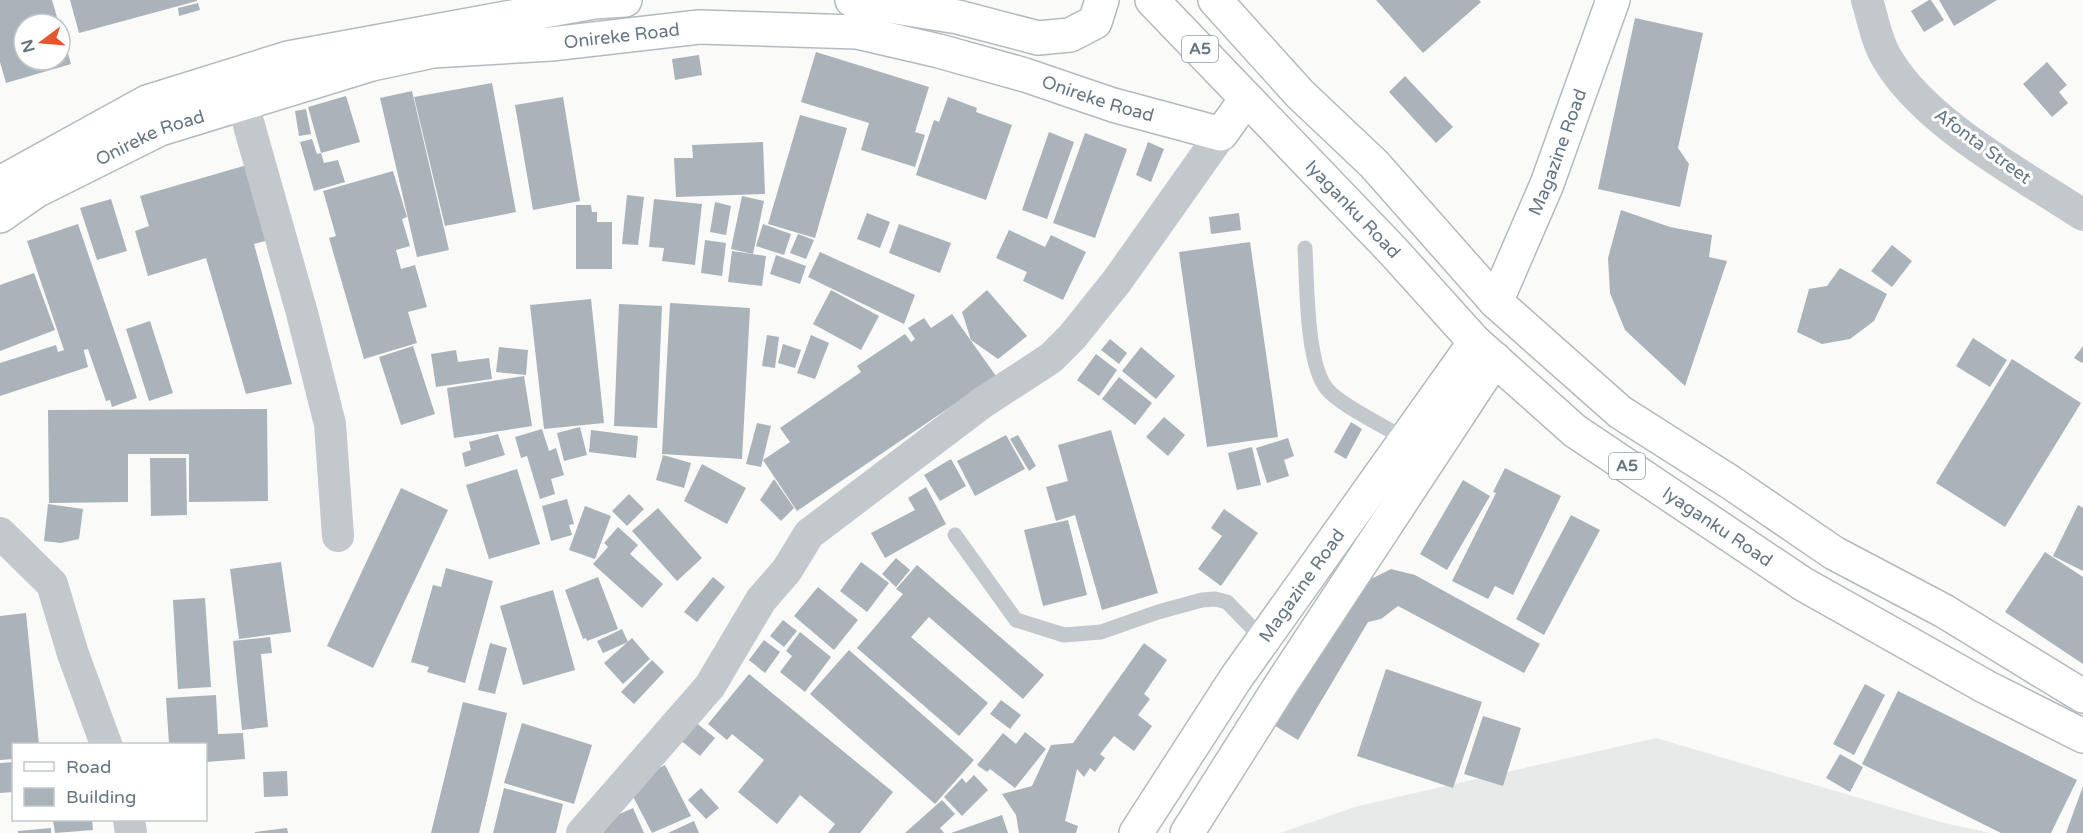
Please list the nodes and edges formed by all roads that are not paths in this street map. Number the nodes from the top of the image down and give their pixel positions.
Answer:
1 (604, 0) edge
2 (852, 0) edge
3 (1102, 0) edge
4 (1152, 0) edge
5 (1215, 0) edge
6 (1613, 0) edge
7 (1867, 0) edge
8 (1246, 99) junction
9 (243, 104) junction
10 (1221, 134) junction
11 (0, 183) edge
12 (2083, 215) edge
13 (0, 216) edge
14 (1305, 248) dead end
15 (1496, 302) junction
16 (1485, 351) junction
17 (1405, 439) junction
18 (0, 533) edge
19 (955, 535) dead end
20 (338, 536) dead end
21 (1263, 639) junction
22 (2083, 696) edge
23 (2083, 736) edge
24 (106, 743) edge
25 (582, 833) edge
26 (1136, 833) edge
27 (1187, 833) edge

1 - 11 main road, Onireke Road
2 - 3 main road
4 - 8 main road, A5
5 - 15 main road, A5
6 - 15 main road, Magazine Road
7 - 12 street, Afonta Street
8 - 10 main road
8 - 16 main road, Iyaganku Road / A5
9 - 10 main road, Onireke Road
9 - 13 main road, Onireke Road
9 - 20 street
10 - 25 street
14 - 17 lane
15 - 22 main road, A5
16 - 17 main road, Magazine Road
16 - 23 main road, Iyaganku Road / A5
16 - 27 main road, Magazine Road
17 - 21 main road, Magazine Road
18 - 24 street
19 - 21 lane
21 - 26 main road, Magazine Road

